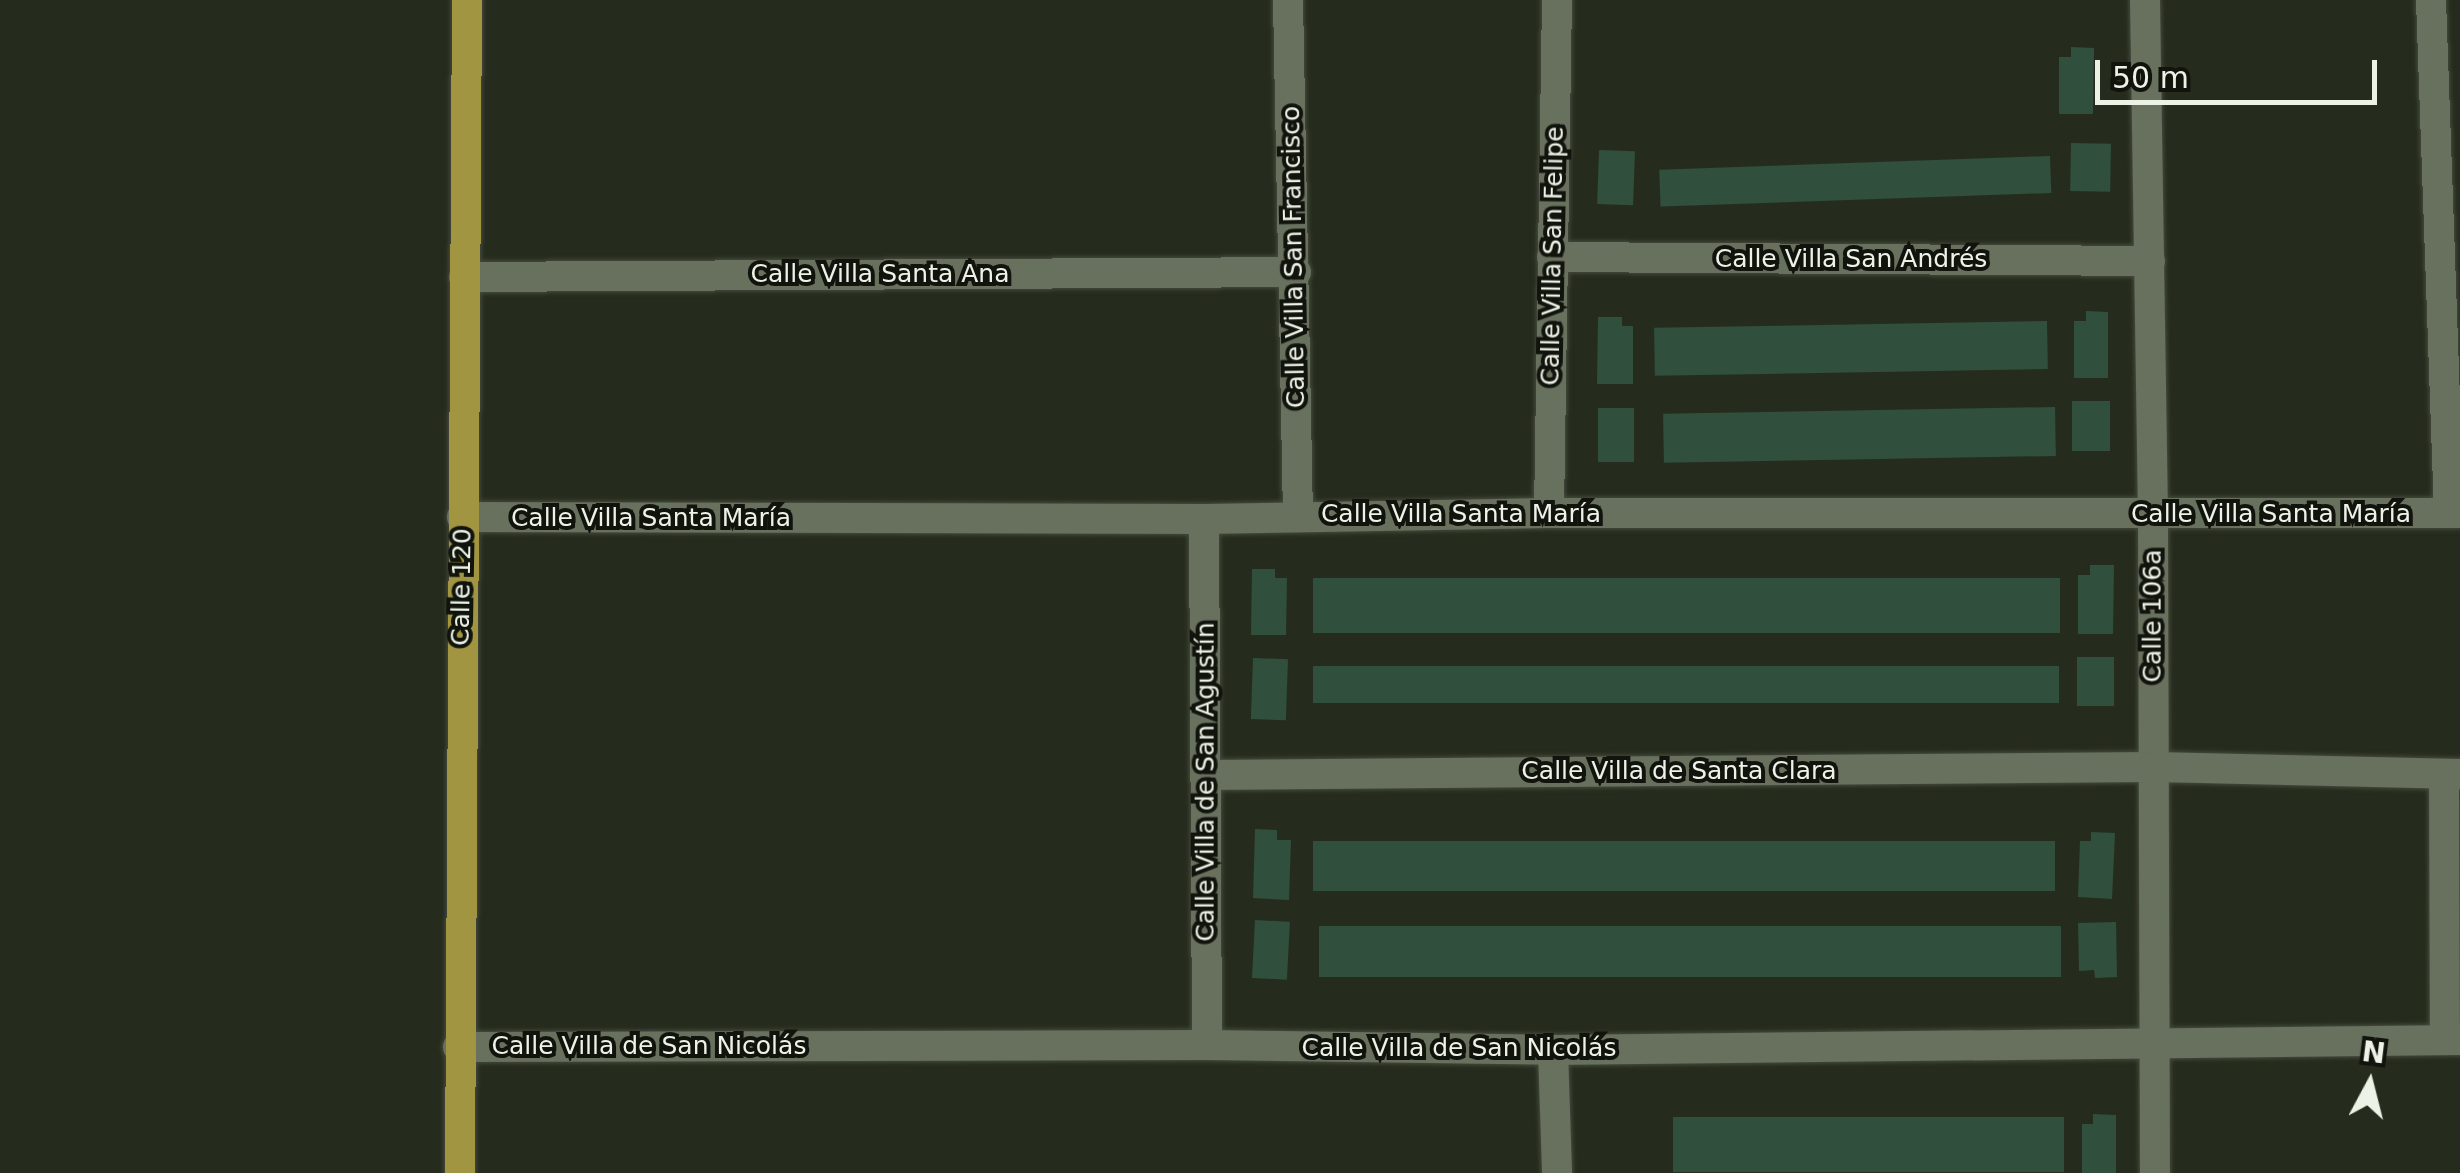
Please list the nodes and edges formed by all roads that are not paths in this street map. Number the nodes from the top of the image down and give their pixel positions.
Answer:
1 (467, 0) edge
2 (1288, 0) edge
3 (1557, 0) edge
4 (2145, 0) edge
5 (2431, 0) edge
6 (1552, 257) junction
7 (2150, 261) junction
8 (1296, 272) junction
9 (464, 276) junction
10 (1549, 512) junction
11 (2454, 513) edge
12 (1298, 514) junction
13 (2153, 516) junction
14 (462, 517) junction
15 (1204, 519) junction
16 (2153, 768) junction
17 (2452, 774) edge
18 (1206, 775) junction
19 (2452, 1040) edge
20 (1208, 1045) junction
21 (2153, 1045) junction
22 (458, 1047) junction
23 (1553, 1050) junction
24 (460, 1173) edge
25 (1557, 1173) edge
26 (2154, 1173) edge

1 - 9 main road, Calle 120
2 - 8 street, Calle Villa San Francisco
3 - 6 street, Calle Villa San Felipe
4 - 7 street, Calle 106a
5 - 11 street
6 - 7 street, Calle Villa San Andrés
6 - 10 street, Calle Villa San Felipe
7 - 13 street, Calle 106a
8 - 9 street, Calle Villa Santa Ana
8 - 12 street, Calle Villa San Francisco
9 - 14 main road, Calle 120
10 - 12 street, Calle Villa Santa María
10 - 13 street, Calle Villa Santa María
11 - 13 street, Calle Villa Santa María
12 - 15 street, Calle Villa Santa María
13 - 16 street, Calle 106a
14 - 15 street, Calle Villa Santa María
14 - 22 main road, Calle 120
15 - 18 street, Calle Villa de San Agustín
16 - 17 street, Calle Villa de Santa Clara
16 - 18 street, Calle Villa de Santa Clara
16 - 21 street, Calle 106a
17 - 19 street
18 - 20 street, Calle Villa de San Agustín
19 - 21 street, Calle Villa de San Nicolás
20 - 22 street, Calle Villa de San Nicolás
20 - 23 street, Calle Villa de San Nicolás
21 - 23 street, Calle Villa de San Nicolás
21 - 26 street, Calle 106a
22 - 24 main road, Calle 120
23 - 25 street

